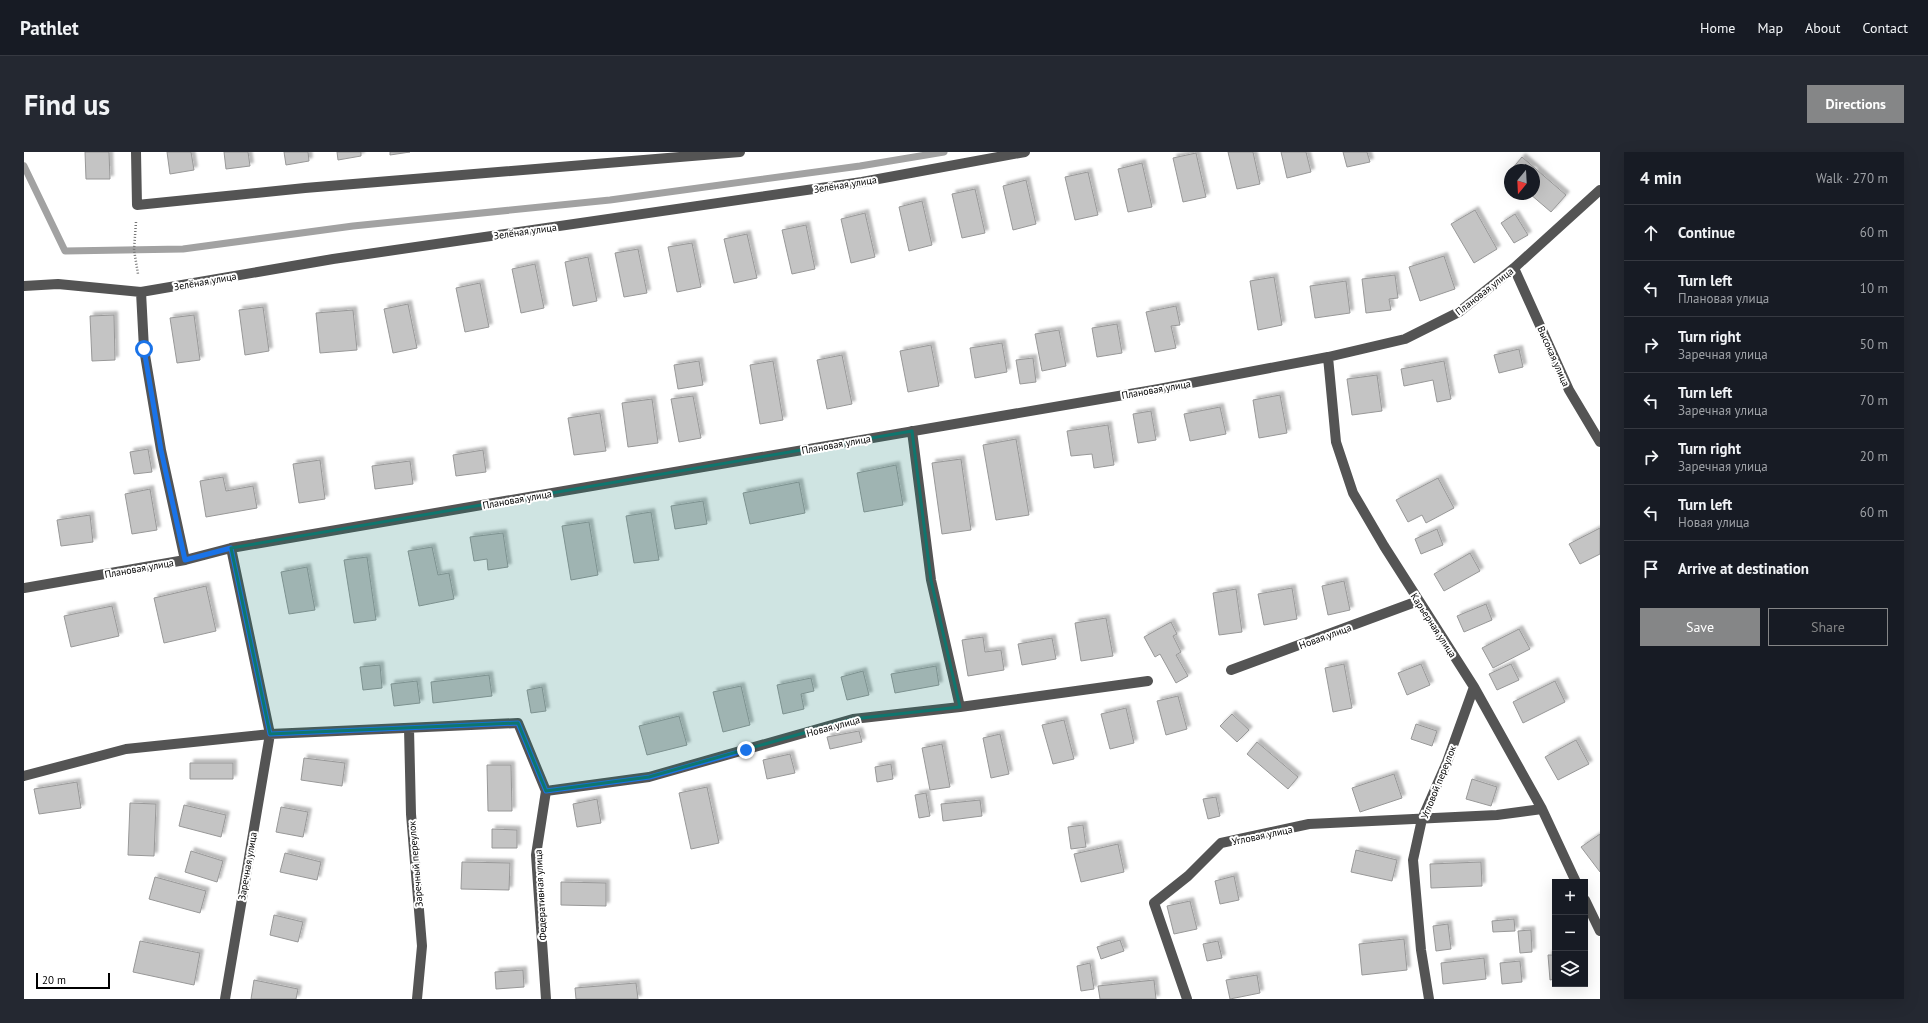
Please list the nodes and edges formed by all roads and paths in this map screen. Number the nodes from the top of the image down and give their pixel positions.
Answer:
1 (136, 152) edge
2 (740, 152) edge
3 (1025, 152) edge
4 (1600, 190) edge
5 (137, 205) junction
6 (1514, 268) junction
7 (24, 286) edge
8 (141, 292) junction
9 (1328, 356) junction
10 (912, 431) junction
11 (1600, 442) edge
12 (231, 548) junction
13 (185, 560) junction
14 (24, 588) edge
15 (1418, 601) junction
16 (1231, 670) dead end
17 (1148, 681) dead end
18 (1474, 686) junction
19 (960, 707) junction
20 (409, 728) junction
21 (270, 734) junction
22 (24, 776) edge
23 (546, 791) junction
24 (1542, 810) junction
25 (1422, 819) junction
26 (1575, 879) edge
27 (1588, 906) edge
28 (1600, 931) edge
29 (225, 999) edge
30 (416, 999) edge
31 (546, 999) edge
32 (1187, 999) edge
33 (1429, 999) edge

1 - 5 street
2 - 5 street
3 - 8 street, Зелёная улица
4 - 6 street, Плановая улица
5 - 8 path
6 - 9 street, Плановая улица
6 - 11 street, Высокая улица
7 - 8 street, Зелёная улица
8 - 13 street
9 - 10 street, Плановая улица
9 - 15 street, Карьерная улица
10 - 12 street, Плановая улица
10 - 19 street
12 - 13 street, Плановая улица
12 - 21 street, Заречная улица
13 - 14 street, Плановая улица
15 - 16 street, Новая улица
15 - 18 street, Карьерная улица
17 - 19 street, Новая улица
18 - 24 street, Карьерная улица
18 - 25 street, Угловой переулок
19 - 23 street, Новая улица
20 - 21 street
20 - 23 street
20 - 30 street, Заречный переулок
21 - 22 street
21 - 29 street, Заречная улица
23 - 31 street, Федеративная улица
24 - 25 street
24 - 26 street, Карьерная улица
25 - 32 street, Угловая улица
25 - 33 street, Угловой переулок
27 - 28 street

